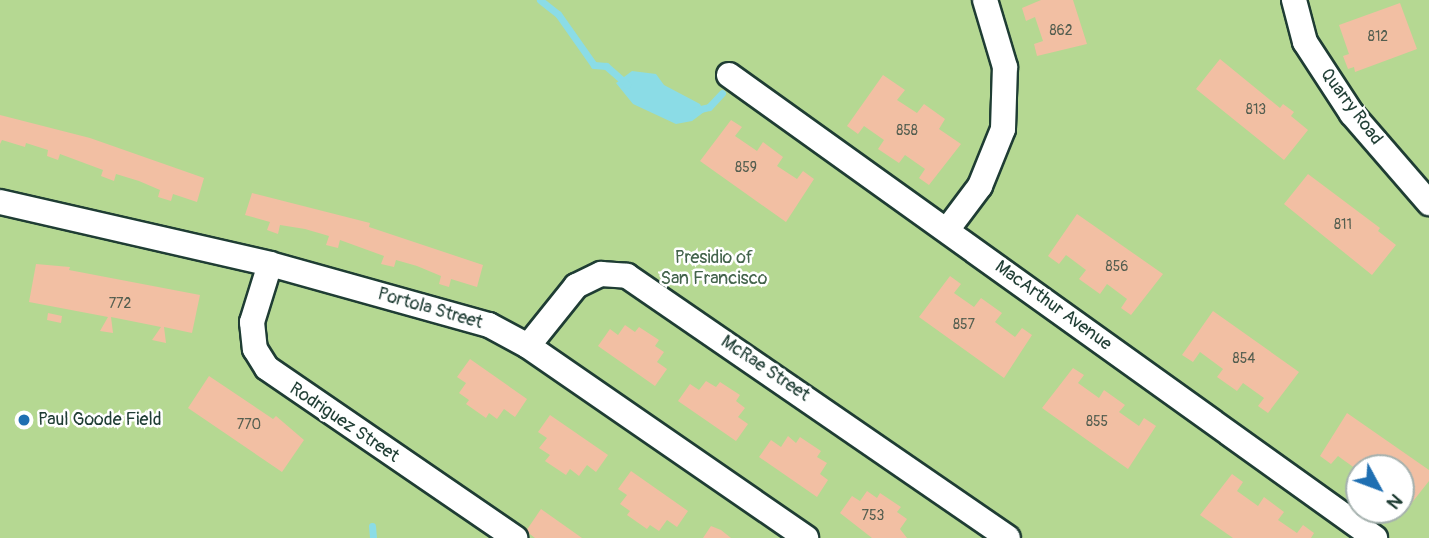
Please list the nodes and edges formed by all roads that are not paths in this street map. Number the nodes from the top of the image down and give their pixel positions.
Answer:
1 (985, 0) edge
2 (1294, 0) edge
3 (729, 75) dead end
4 (1429, 200) edge
5 (0, 202) edge
6 (947, 230) junction
7 (270, 264) junction
8 (528, 346) junction
9 (515, 538) edge
10 (806, 538) edge
11 (1008, 538) edge
12 (1375, 538) edge

1 - 6 street
2 - 4 street, Quarry Road
3 - 6 street, MacArthur Avenue
5 - 7 street, Portola Street
6 - 12 street, MacArthur Avenue
7 - 8 street, Portola Street
7 - 9 street, Rodriguez Street
8 - 10 street, Portola Street
8 - 11 street, McRae Street

